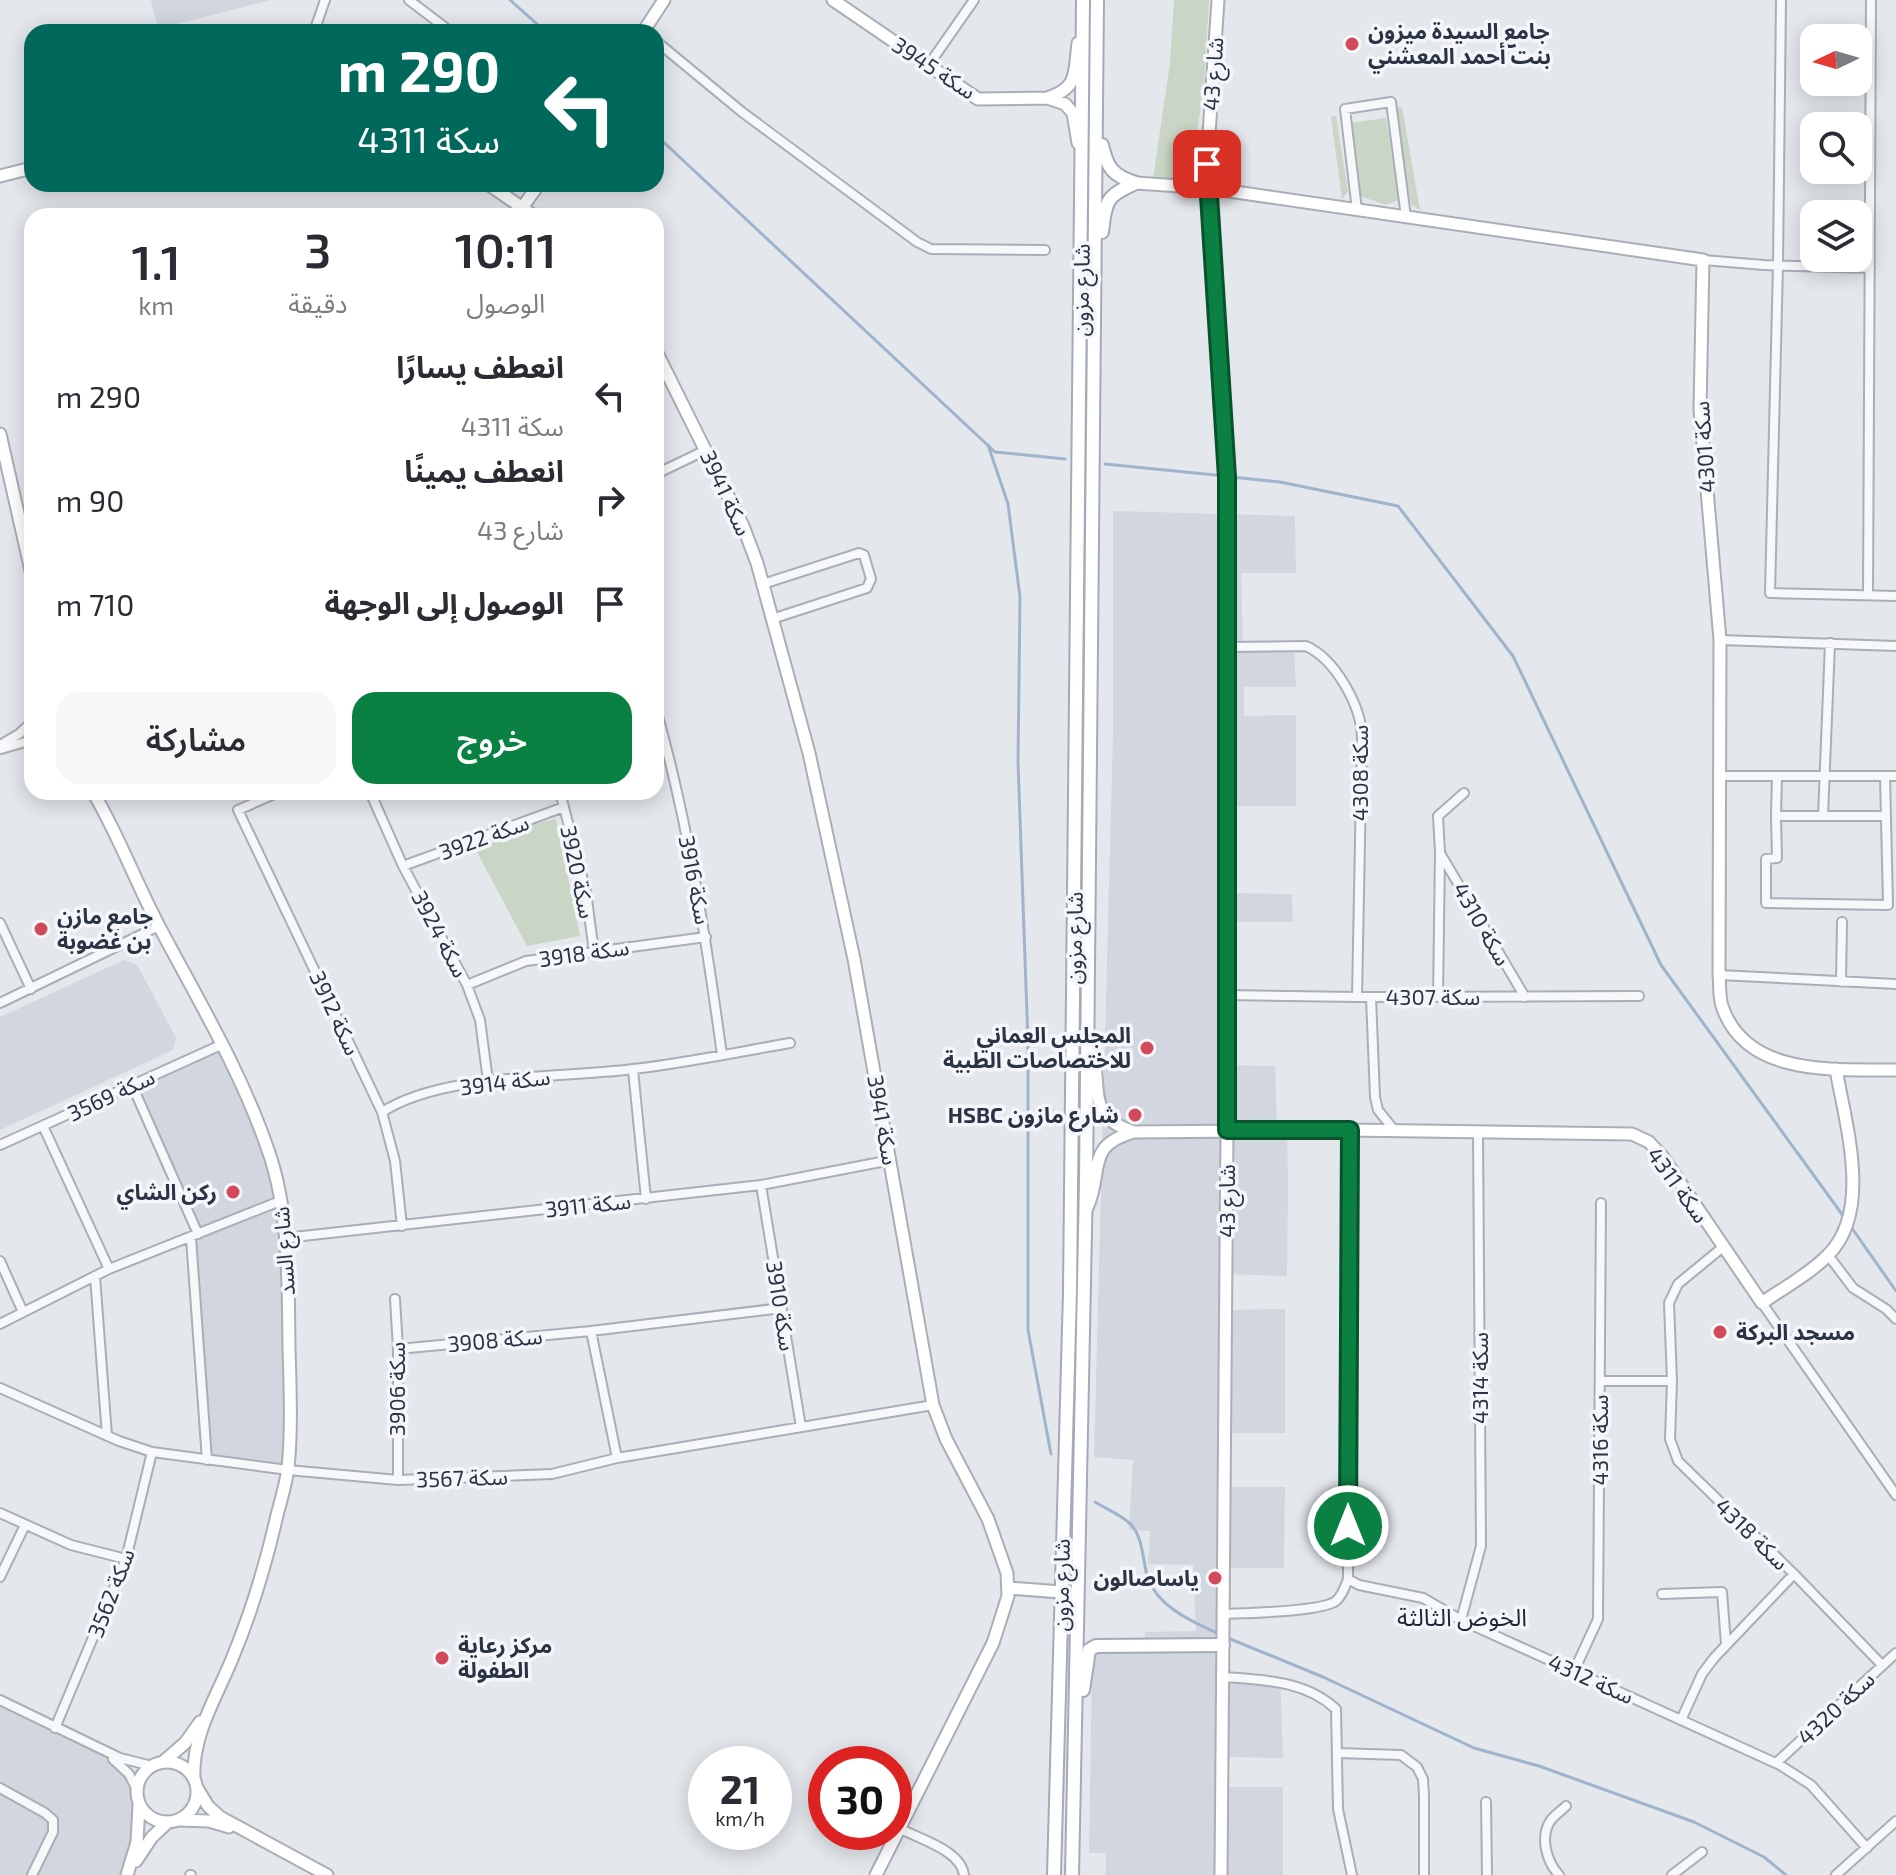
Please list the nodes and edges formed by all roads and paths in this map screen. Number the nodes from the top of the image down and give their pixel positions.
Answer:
1 (325, 0) edge
2 (409, 0) edge
3 (664, 0) edge
4 (833, 0) edge
5 (974, 0) edge
6 (1097, 0) edge
7 (1218, 0) edge
8 (1781, 0) edge
9 (1871, 0) edge
10 (1083, 4) edge
11 (317, 24) edge
12 (440, 24) edge
13 (649, 24) edge
14 (664, 48) edge
15 (928, 66) junction
16 (1047, 98) junction
17 (1096, 118) junction
18 (1082, 168) junction
19 (24, 170) edge
20 (0, 176) edge
21 (1136, 183) junction
22 (1208, 188) junction
23 (497, 192) edge
24 (1870, 200) edge
25 (515, 208) edge
26 (1357, 210) junction
27 (1406, 217) junction
28 (1045, 250) dead end
29 (1703, 260) junction
30 (1778, 265) junction
31 (1800, 266) edge
32 (1870, 272) edge
33 (1095, 303) junction
34 (664, 367) edge
35 (0, 434) edge
36 (706, 450) junction
37 (664, 470) edge
38 (24, 538) edge
39 (763, 584) junction
40 (1868, 595) junction
41 (1896, 596) edge
42 (772, 619) junction
43 (1720, 640) junction
44 (1830, 643) junction
45 (1896, 646) edge
46 (1228, 647) junction
47 (24, 729) edge
48 (664, 737) edge
49 (24, 742) edge
50 (0, 747) edge
51 (1720, 776) junction
52 (1777, 776) junction
53 (1825, 776) junction
54 (1885, 776) junction
55 (1896, 776) edge
56 (1464, 793) dead end
57 (98, 800) edge
58 (103, 800) edge
59 (261, 800) edge
60 (374, 800) edge
61 (562, 800) edge
62 (564, 807) junction
63 (1776, 816) junction
64 (1823, 816) junction
65 (1886, 816) junction
66 (109, 819) junction
67 (1440, 852) junction
68 (403, 866) junction
69 (1842, 922) dead end
70 (0, 923) edge
71 (159, 926) junction
72 (706, 937) junction
73 (594, 952) junction
74 (1719, 975) junction
75 (1841, 982) junction
76 (1896, 984) edge
77 (467, 985) junction
78 (31, 989) junction
79 (1227, 995) junction
80 (1639, 996) dead end
81 (1357, 997) junction
82 (1371, 997) junction
83 (1438, 997) junction
84 (1525, 997) junction
85 (0, 1003) edge
86 (1087, 1042) junction
87 (790, 1043) dead end
88 (223, 1044) junction
89 (722, 1055) junction
90 (1836, 1069) junction
91 (633, 1070) junction
92 (1896, 1070) edge
93 (488, 1081) junction
94 (132, 1085) junction
95 (382, 1112) junction
96 (43, 1126) junction
97 (1227, 1130) junction
98 (1350, 1130) junction
99 (1395, 1131) junction
100 (1134, 1132) junction
101 (1478, 1132) junction
102 (0, 1145) edge
103 (891, 1160) junction
104 (761, 1185) junction
105 (646, 1199) junction
106 (280, 1201) junction
107 (1601, 1203) dead end
108 (1085, 1210) junction
109 (402, 1226) junction
110 (194, 1236) junction
111 (285, 1238) junction
112 (1723, 1247) junction
113 (1828, 1255) junction
114 (0, 1261) edge
115 (109, 1269) junction
116 (95, 1276) junction
117 (395, 1299) dead end
118 (1762, 1303) junction
119 (782, 1308) junction
120 (23, 1312) junction
121 (1896, 1319) edge
122 (0, 1324) edge
123 (591, 1331) junction
124 (398, 1349) junction
125 (1600, 1381) junction
126 (1672, 1381) junction
127 (0, 1388) edge
128 (933, 1405) junction
129 (801, 1427) junction
130 (107, 1436) junction
131 (152, 1452) junction
132 (617, 1458) junction
133 (207, 1460) junction
134 (288, 1470) junction
135 (398, 1480) junction
136 (1896, 1495) edge
137 (0, 1513) edge
138 (25, 1525) junction
139 (126, 1559) junction
140 (1794, 1574) junction
141 (0, 1577) edge
142 (1348, 1579) junction
143 (1008, 1588) junction
144 (1061, 1592) junction
145 (1662, 1594) dead end
146 (1223, 1614) junction
147 (1461, 1620) junction
148 (1726, 1644) junction
149 (1223, 1645) junction
150 (1896, 1653) edge
151 (1882, 1665) junction
152 (1574, 1671) junction
153 (1223, 1677) junction
154 (0, 1700) edge
155 (209, 1708) junction
156 (1681, 1720) junction
157 (55, 1728) junction
158 (99, 1749) junction
159 (1337, 1753) junction
160 (1776, 1763) junction
161 (157, 1764) junction
162 (195, 1783) junction
163 (0, 1788) edge
164 (138, 1795) junction
165 (912, 1802) edge
166 (1486, 1802) dead end
167 (1566, 1806) dead end
168 (1074, 1809) junction
169 (173, 1821) junction
170 (1896, 1821) edge
171 (244, 1832) junction
172 (912, 1835) edge
173 (1867, 1848) junction
174 (888, 1850) edge
175 (1702, 1852) dead end
176 (32, 1875) edge
177 (127, 1875) edge
178 (327, 1875) edge
179 (876, 1875) edge
180 (964, 1875) edge
181 (1054, 1875) edge
182 (1072, 1875) edge
183 (1221, 1875) edge
184 (1352, 1875) edge
185 (1424, 1875) edge
186 (1487, 1875) edge
187 (1559, 1875) edge
188 (1672, 1875) edge
189 (1836, 1875) edge

1 - 11 street
2 - 12 street
3 - 13 street
4 - 15 street, سكة 3945
5 - 15 street
6 - 17 main road, شارع مزون
7 - 22 street, شارع 43
8 - 30 street
9 - 24 street
10 - 16 street
10 - 18 main road, شارع مزون
14 - 28 street
15 - 16 street, سكة 3945
16 - 18 street
17 - 21 main road
17 - 33 main road, شارع مزون
18 - 144 main road, شارع مزون
19 - 20 street
21 - 22 street
21 - 33 main road
22 - 26 street
22 - 46 street, شارع 43
23 - 25 street
26 - 27 street
26 - 27 street
27 - 29 street
29 - 30 street
29 - 43 street, سكة 4301
30 - 31 street
30 - 40 street
32 - 40 street
33 - 86 main road, شارع مزون
34 - 36 street, سكة 3941
35 - 38 street
36 - 37 street
36 - 39 street, سكة 3941
39 - 42 street, سكة 3941
39 - 42 street
40 - 41 street
42 - 103 street, سكة 3941
43 - 44 street
43 - 51 street, سكة 4301
44 - 45 street
44 - 53 street
46 - 79 street, شارع 43
46 - 81 street, سكة 4308
47 - 50 street
48 - 72 street, سكة 3916
49 - 50 street
51 - 52 street
51 - 74 street, سكة 4301
52 - 53 street
52 - 63 street
53 - 54 street
53 - 64 street
54 - 55 street
54 - 65 street
56 - 67 street, سكة 4310
57 - 66 street, شارع السد
58 - 66 street, شارع السد
59 - 95 street, سكة 3912
60 - 68 street, سكة 3924
61 - 62 street, سكة 3920
62 - 68 street, سكة 3922
62 - 73 street, سكة 3920
63 - 64 street
63 - 65 street
64 - 65 street
66 - 71 street, شارع السد
67 - 83 street, سكة 4310
67 - 84 street, سكة 4310
68 - 77 street, سكة 3924
69 - 75 street
70 - 78 street
71 - 78 street
71 - 88 street, شارع السد
72 - 73 street, سكة 3918
72 - 89 street, سكة 3916
73 - 77 street, سكة 3918
74 - 75 street
74 - 90 street, سكة 4301
75 - 76 street
77 - 93 street, سكة 3924
78 - 85 street
79 - 81 street, سكة 4307
79 - 97 street, شارع 43
80 - 84 street, سكة 4307
81 - 82 street, سكة 4307
82 - 83 street, سكة 4307
82 - 99 street
83 - 84 street, سكة 4307
86 - 100 street
86 - 108 main road, شارع مزون
87 - 89 street, سكة 3914
88 - 94 street, سكة 3569
88 - 106 street, شارع السد
89 - 91 street, سكة 3914
90 - 92 street, سكة 4301
90 - 113 street
91 - 93 street, سكة 3914
91 - 105 street
93 - 95 street, سكة 3914
94 - 96 street, سكة 3569
94 - 110 street
95 - 109 street, سكة 3912
96 - 102 street, سكة 3569
96 - 115 street
97 - 98 street, سكة 4311
97 - 100 street, سكة 4311
97 - 146 street, شارع 43
98 - 99 street, سكة 4311
98 - 142 street
99 - 101 street, سكة 4311
100 - 108 street
101 - 112 street, سكة 4311
101 - 147 street, سكة 4314
103 - 104 street, سكة 3911
103 - 128 street, سكة 3941
104 - 105 street, سكة 3911
104 - 119 street, سكة 3910
105 - 109 street, سكة 3911
106 - 110 street
106 - 111 street, شارع السد
107 - 125 street, سكة 4316
108 - 168 main road, شارع مزون
109 - 111 street, سكة 3911
110 - 115 street
110 - 133 street
111 - 134 street, شارع السد
112 - 118 street, سكة 4311
112 - 126 street, سكة 4318
113 - 118 street
113 - 121 street
114 - 120 street
115 - 116 street
116 - 120 street
116 - 130 street
117 - 124 street, سكة 3906
118 - 136 street, سكة 4311
119 - 123 street, سكة 3908
119 - 129 street, سكة 3910
120 - 122 street
123 - 124 street, سكة 3908
123 - 132 street
124 - 135 street, سكة 3906
125 - 126 street
125 - 152 street, سكة 4316
126 - 140 street, سكة 4318
127 - 130 street, سكة 3567
128 - 129 street, سكة 3567
128 - 143 street, سكة 3941
129 - 132 street, سكة 3567
130 - 131 street, سكة 3567
131 - 133 street, سكة 3567
131 - 139 street, سكة 3562
132 - 135 street, سكة 3567
133 - 134 street, سكة 3567
134 - 135 street, سكة 3567
134 - 155 street, شارع السد
137 - 138 street
138 - 139 street
138 - 141 street
139 - 157 street, سكة 3562
140 - 148 street
140 - 151 street, سكة 4318
142 - 146 street
142 - 147 street, سكة 4312
143 - 144 street
143 - 165 street, سكة 3941
144 - 181 main road, شارع مزون
145 - 148 street
146 - 149 street, شارع 43
147 - 152 street, سكة 4312
148 - 156 street
149 - 153 street, شارع 43
149 - 168 main road
150 - 151 street, سكة 4320
151 - 160 street, سكة 4320
152 - 156 street, سكة 4312
153 - 159 street
153 - 183 street, شارع 43
154 - 157 street
155 - 161 street, شارع السد
155 - 162 street, شارع السد
156 - 160 street, سكة 4312
157 - 158 street
158 - 161 street
158 - 164 street
159 - 184 street
159 - 185 street
160 - 173 street, سكة 4312
161 - 162 street
161 - 164 street
162 - 169 street
162 - 171 street
163 - 176 street
164 - 169 street
164 - 177 street
166 - 186 street
167 - 187 street
168 - 182 main road, شارع مزون
169 - 171 street
169 - 177 street
170 - 173 street
171 - 178 street
172 - 180 street
173 - 189 street
174 - 179 street, سكة 3941
175 - 188 street

